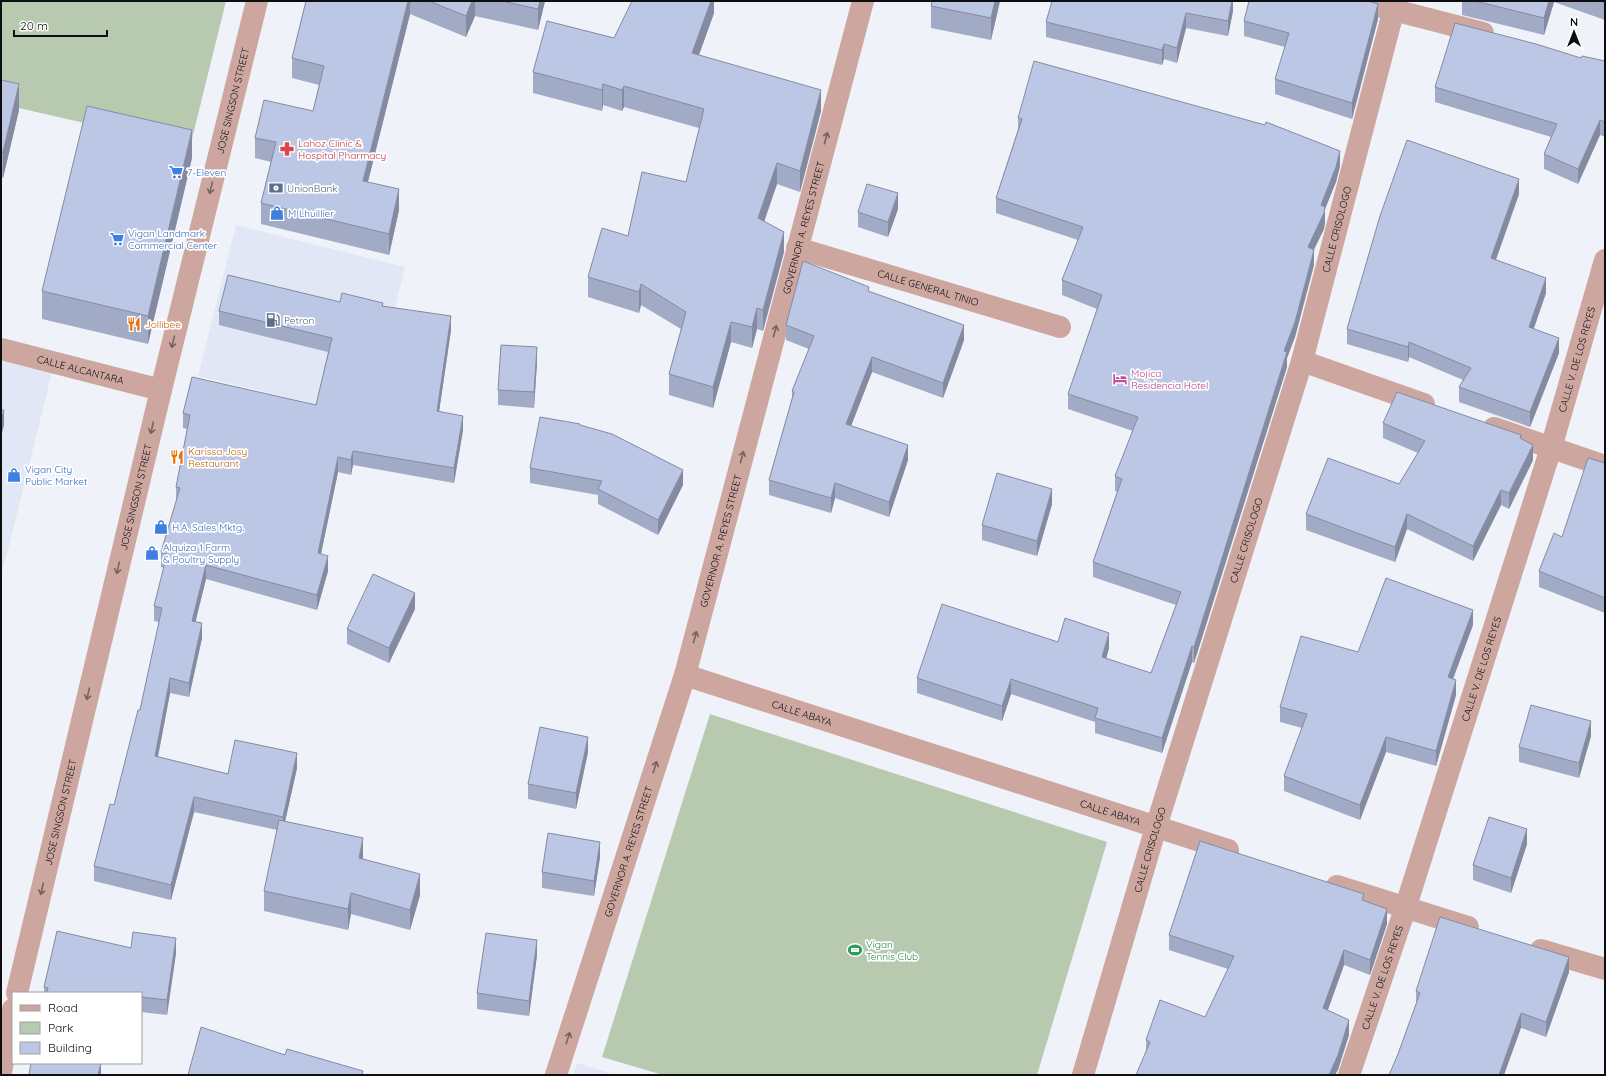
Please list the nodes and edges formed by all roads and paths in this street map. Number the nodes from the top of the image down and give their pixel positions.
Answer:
1 (257, 1) edge
2 (863, 1) edge
3 (1359, 1) edge
4 (1394, 6) edge
5 (1499, 37) edge
6 (797, 248) junction
7 (1605, 260) edge
8 (1060, 327) dead end
9 (1, 349) edge
10 (1302, 361) junction
11 (161, 390) junction
12 (1441, 410) edge
13 (1478, 423) edge
14 (1551, 448) junction
15 (1605, 466) edge
16 (685, 675) junction
17 (1156, 826) junction
18 (1247, 856) edge
19 (1315, 879) edge
20 (1405, 909) junction
21 (1487, 933) edge
22 (1524, 944) edge
23 (1605, 969) edge
24 (17, 992) edge
25 (8, 1013) edge
26 (1, 1072) edge
27 (556, 1075) edge
28 (1083, 1075) edge
29 (1349, 1075) edge

1 -> 11 street, JOSE SINGSON STREET
6 -> 2 street, GOVERNOR A. REYES STREET
3 - 4 street
4 - 5 street
4 - 10 street, CALLE CRISOLOGO
6 - 8 street, CALLE GENERAL TINIO
16 -> 6 street, GOVERNOR A. REYES STREET
7 - 14 street, CALLE V. DE LOS REYES
9 - 11 street, CALLE ALCANTARA
10 - 12 street
10 - 17 street, CALLE CRISOLOGO
11 -> 24 street, JOSE SINGSON STREET
13 - 14 street
14 - 15 street
14 - 20 street, CALLE V. DE LOS REYES
16 - 17 street, CALLE ABAYA
27 -> 16 street, GOVERNOR A. REYES STREET
17 - 18 street, CALLE ABAYA
17 - 28 street, CALLE CRISOLOGO
19 - 20 street
20 - 21 street
20 - 29 street, CALLE V. DE LOS REYES
22 - 23 street
25 - 26 street

